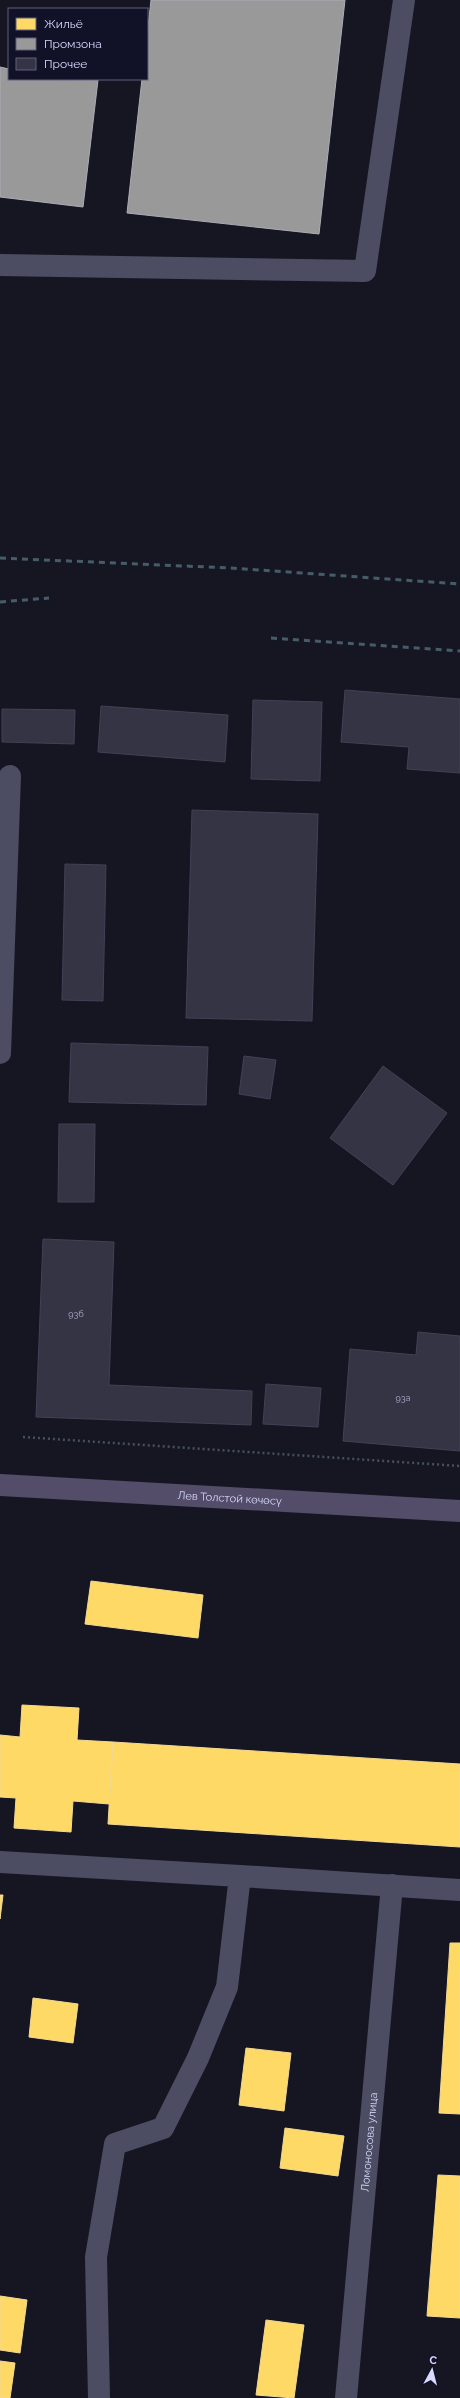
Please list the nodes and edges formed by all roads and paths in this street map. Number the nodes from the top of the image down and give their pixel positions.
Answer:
1 (404, 0) edge
2 (0, 265) edge
3 (10, 776) dead end
4 (0, 1053) edge
5 (23, 1437) dead end
6 (460, 1466) edge
7 (0, 1484) edge
8 (460, 1511) edge
9 (0, 1862) edge
10 (240, 1876) junction
11 (392, 1885) junction
12 (460, 1890) edge
13 (99, 2398) edge
14 (346, 2398) edge

1 - 2 street
3 - 4 street
5 - 6 path
7 - 8 main road, Лев Толстой көчөсү
9 - 10 street
10 - 11 street
10 - 13 street
11 - 12 street
11 - 14 street, Ломоносова улица

